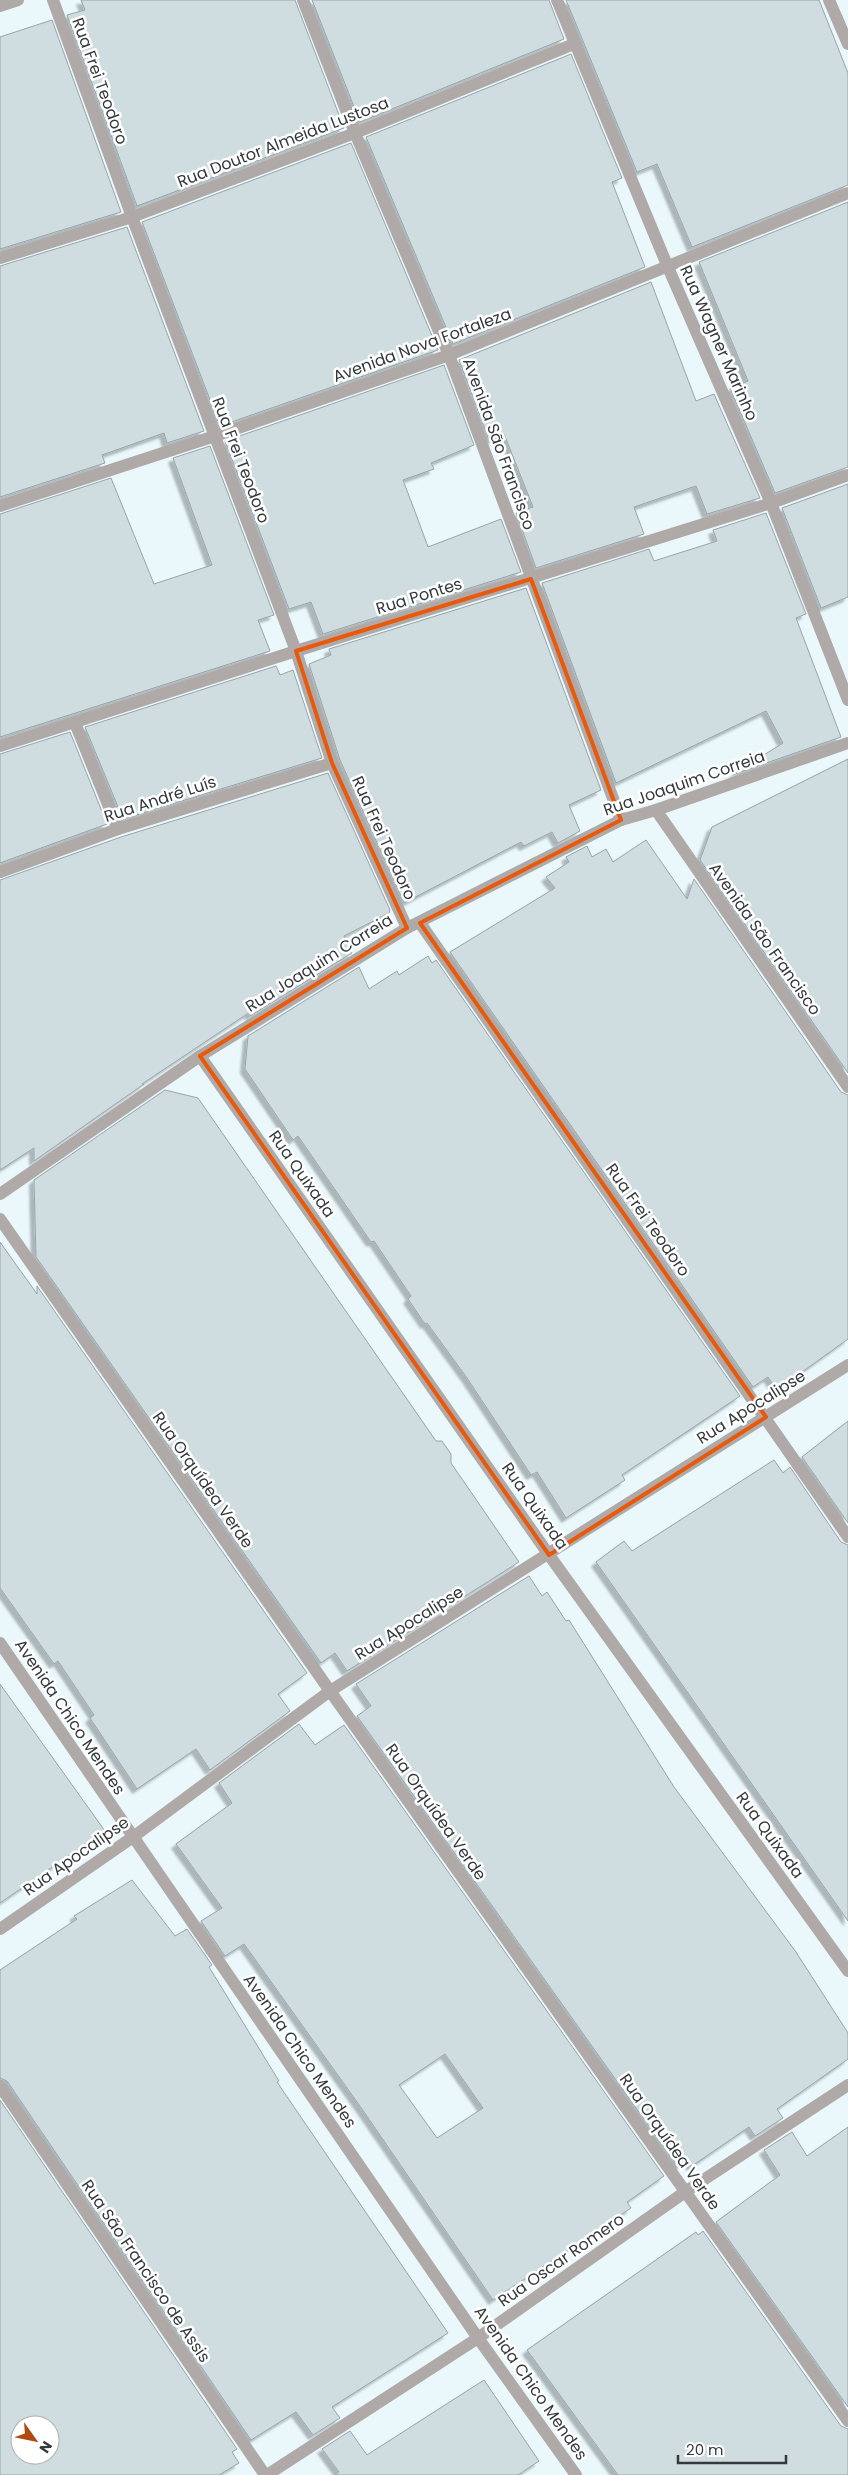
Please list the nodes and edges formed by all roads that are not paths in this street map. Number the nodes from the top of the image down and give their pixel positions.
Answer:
1 (18, 0) edge
2 (53, 0) edge
3 (303, 0) edge
4 (557, 0) edge
5 (829, 0) edge
6 (0, 6) edge
7 (574, 44) junction
8 (848, 44) edge
9 (355, 133) junction
10 (848, 193) edge
11 (132, 217) junction
12 (0, 258) edge
13 (667, 265) junction
14 (448, 355) junction
15 (215, 436) junction
16 (848, 475) edge
17 (771, 503) junction
18 (0, 506) edge
19 (531, 579) junction
20 (296, 651) junction
21 (848, 700) edge
22 (75, 724) junction
23 (848, 743) edge
24 (0, 746) edge
25 (332, 763) junction
26 (656, 810) junction
27 (621, 820) junction
28 (118, 829) junction
29 (0, 872) edge
30 (420, 923) junction
31 (407, 928) junction
32 (200, 1056) junction
33 (848, 1087) edge
34 (0, 1194) edge
35 (0, 1219) edge
36 (848, 1366) edge
37 (766, 1417) junction
38 (848, 1537) edge
39 (549, 1555) junction
40 (0, 1643) edge
41 (330, 1691) junction
42 (133, 1837) junction
43 (0, 1929) edge
44 (848, 1971) edge
45 (848, 2085) edge
46 (0, 2086) edge
47 (686, 2192) junction
48 (478, 2338) junction
49 (848, 2421) edge
50 (266, 2475) edge
51 (576, 2475) edge

1 - 6 street
2 - 11 street, Rua Frei Teodoro
3 - 9 street, Avenida São Francisco
4 - 7 street, Rua Wagner Marinho
5 - 8 street
7 - 9 street, Rua Doutor Almeida Lustosa
7 - 13 street, Rua Wagner Marinho
9 - 11 street, Rua Doutor Almeida Lustosa
9 - 14 street, Avenida São Francisco
10 - 13 street, Avenida Nova Fortaleza
11 - 12 street, Rua Doutor Almeida Lustosa
11 - 15 street, Rua Frei Teodoro
13 - 14 street, Avenida Nova Fortaleza
13 - 17 street, Rua Wagner Marinho
14 - 15 street, Avenida Nova Fortaleza
14 - 19 street, Avenida São Francisco
15 - 18 street, Avenida Nova Fortaleza
15 - 20 street, Rua Frei Teodoro
16 - 17 street, Rua Pontes
17 - 19 street, Rua Pontes
17 - 21 street, Rua Wagner Marinho
19 - 20 street, Rua Pontes
19 - 27 street, Avenida São Francisco
20 - 22 street, Rua Pontes
20 - 25 street, Rua Frei Teodoro
22 - 24 street, Rua Pontes
22 - 28 street
23 - 26 street, Rua Joaquim Correia
25 - 28 street, Rua André Luís
25 - 31 street, Rua Frei Teodoro
26 - 27 street, Rua Joaquim Correia
26 - 33 street, Avenida São Francisco
27 - 30 street, Rua Joaquim Correia
28 - 29 street, Rua André Luís
30 - 31 street, Rua Joaquim Correia
30 - 37 street, Rua Frei Teodoro
31 - 32 street, Rua Joaquim Correia
32 - 34 street, Rua Joaquim Correia
32 - 39 street, Rua Quixada
35 - 41 street, Rua Orquídea Verde
36 - 37 street, Rua Apocalipse
37 - 38 street, Rua Frei Teodoro
37 - 39 street, Rua Apocalipse
39 - 41 street, Rua Apocalipse
39 - 44 street, Rua Quixada
40 - 42 street, Avenida Chico Mendes
41 - 42 street, Rua Apocalipse
41 - 47 street, Rua Orquídea Verde
42 - 43 street, Rua Apocalipse
42 - 48 street, Avenida Chico Mendes
45 - 47 street, Rua Oscar Romero
46 - 50 street, Rua São Francisco de Assis
47 - 48 street, Rua Oscar Romero
47 - 49 street, Rua Orquídea Verde
48 - 50 street, Rua Oscar Romero
48 - 51 street, Avenida Chico Mendes

